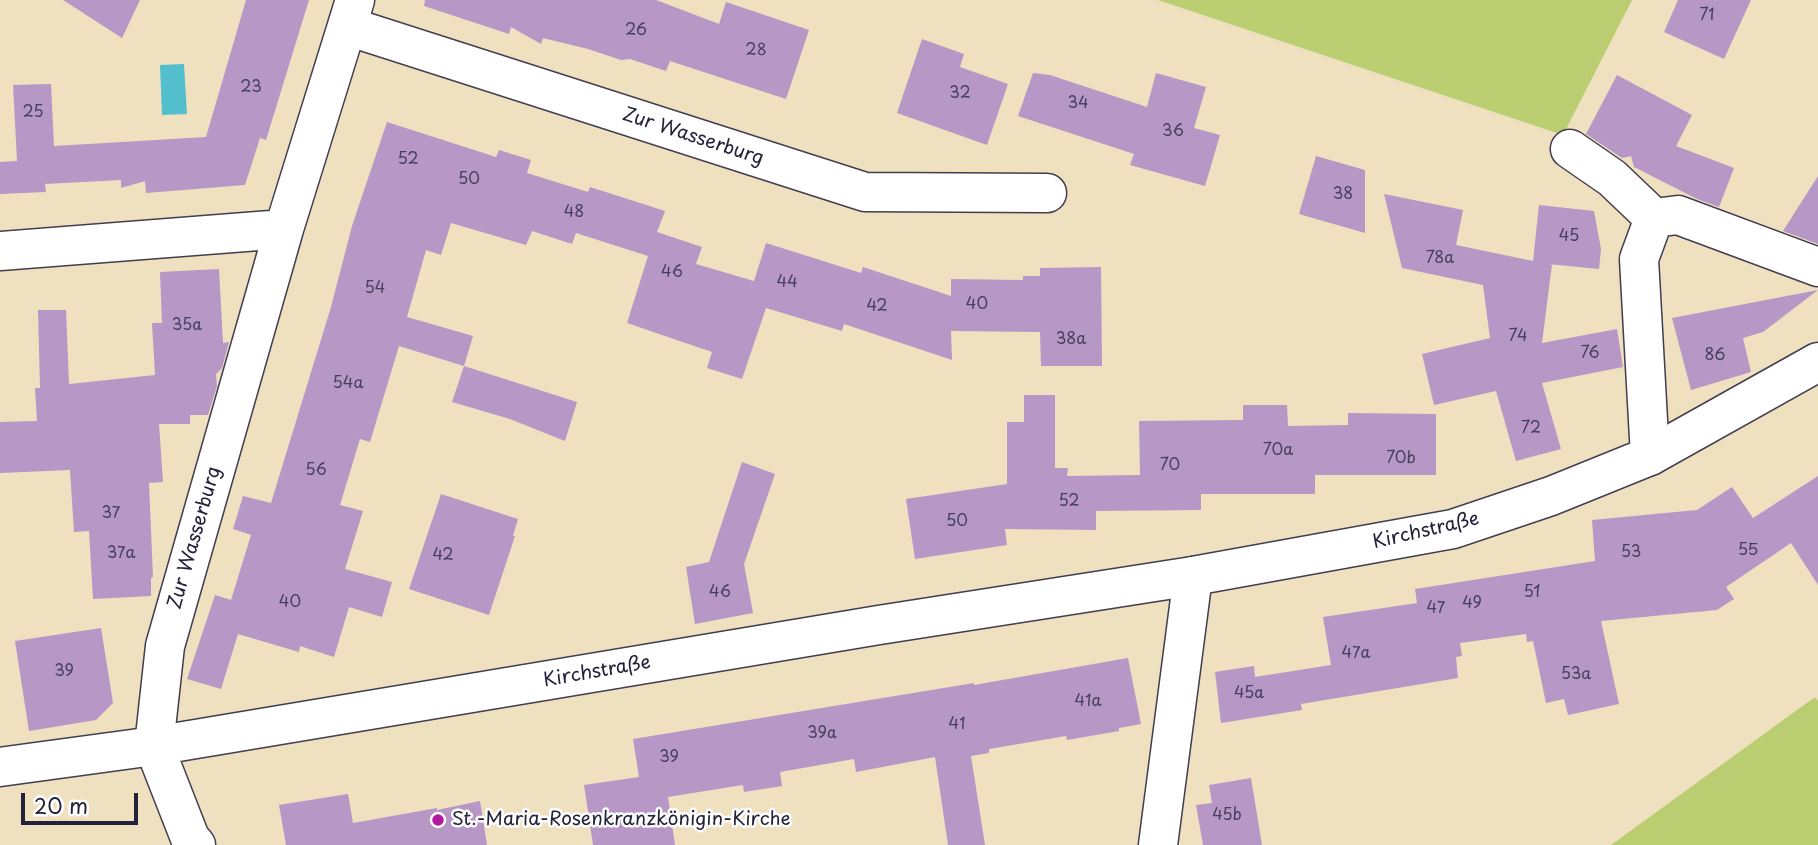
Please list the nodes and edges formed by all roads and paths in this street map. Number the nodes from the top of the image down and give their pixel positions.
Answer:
1 (351, 13) edge
2 (1570, 149) dead end
3 (1047, 193) dead end
4 (1654, 218) junction
5 (284, 229) junction
6 (0, 251) edge
7 (1818, 267) edge
8 (1818, 362) edge
9 (1650, 456) junction
10 (1193, 576) junction
11 (154, 746) junction
12 (0, 766) edge
13 (196, 845) edge
14 (1158, 845) edge

1 - 3 street, Zur Wasserburg
1 - 5 street, Zur Wasserburg
2 - 4 street
4 - 7 street
4 - 9 street
5 - 6 street
5 - 11 street, Zur Wasserburg
8 - 9 street, Kirchstraße
9 - 10 street, Kirchstraße
10 - 11 street, Kirchstraße
10 - 14 street
11 - 12 street, Kirchstraße
11 - 13 street, Zur Wasserburg

